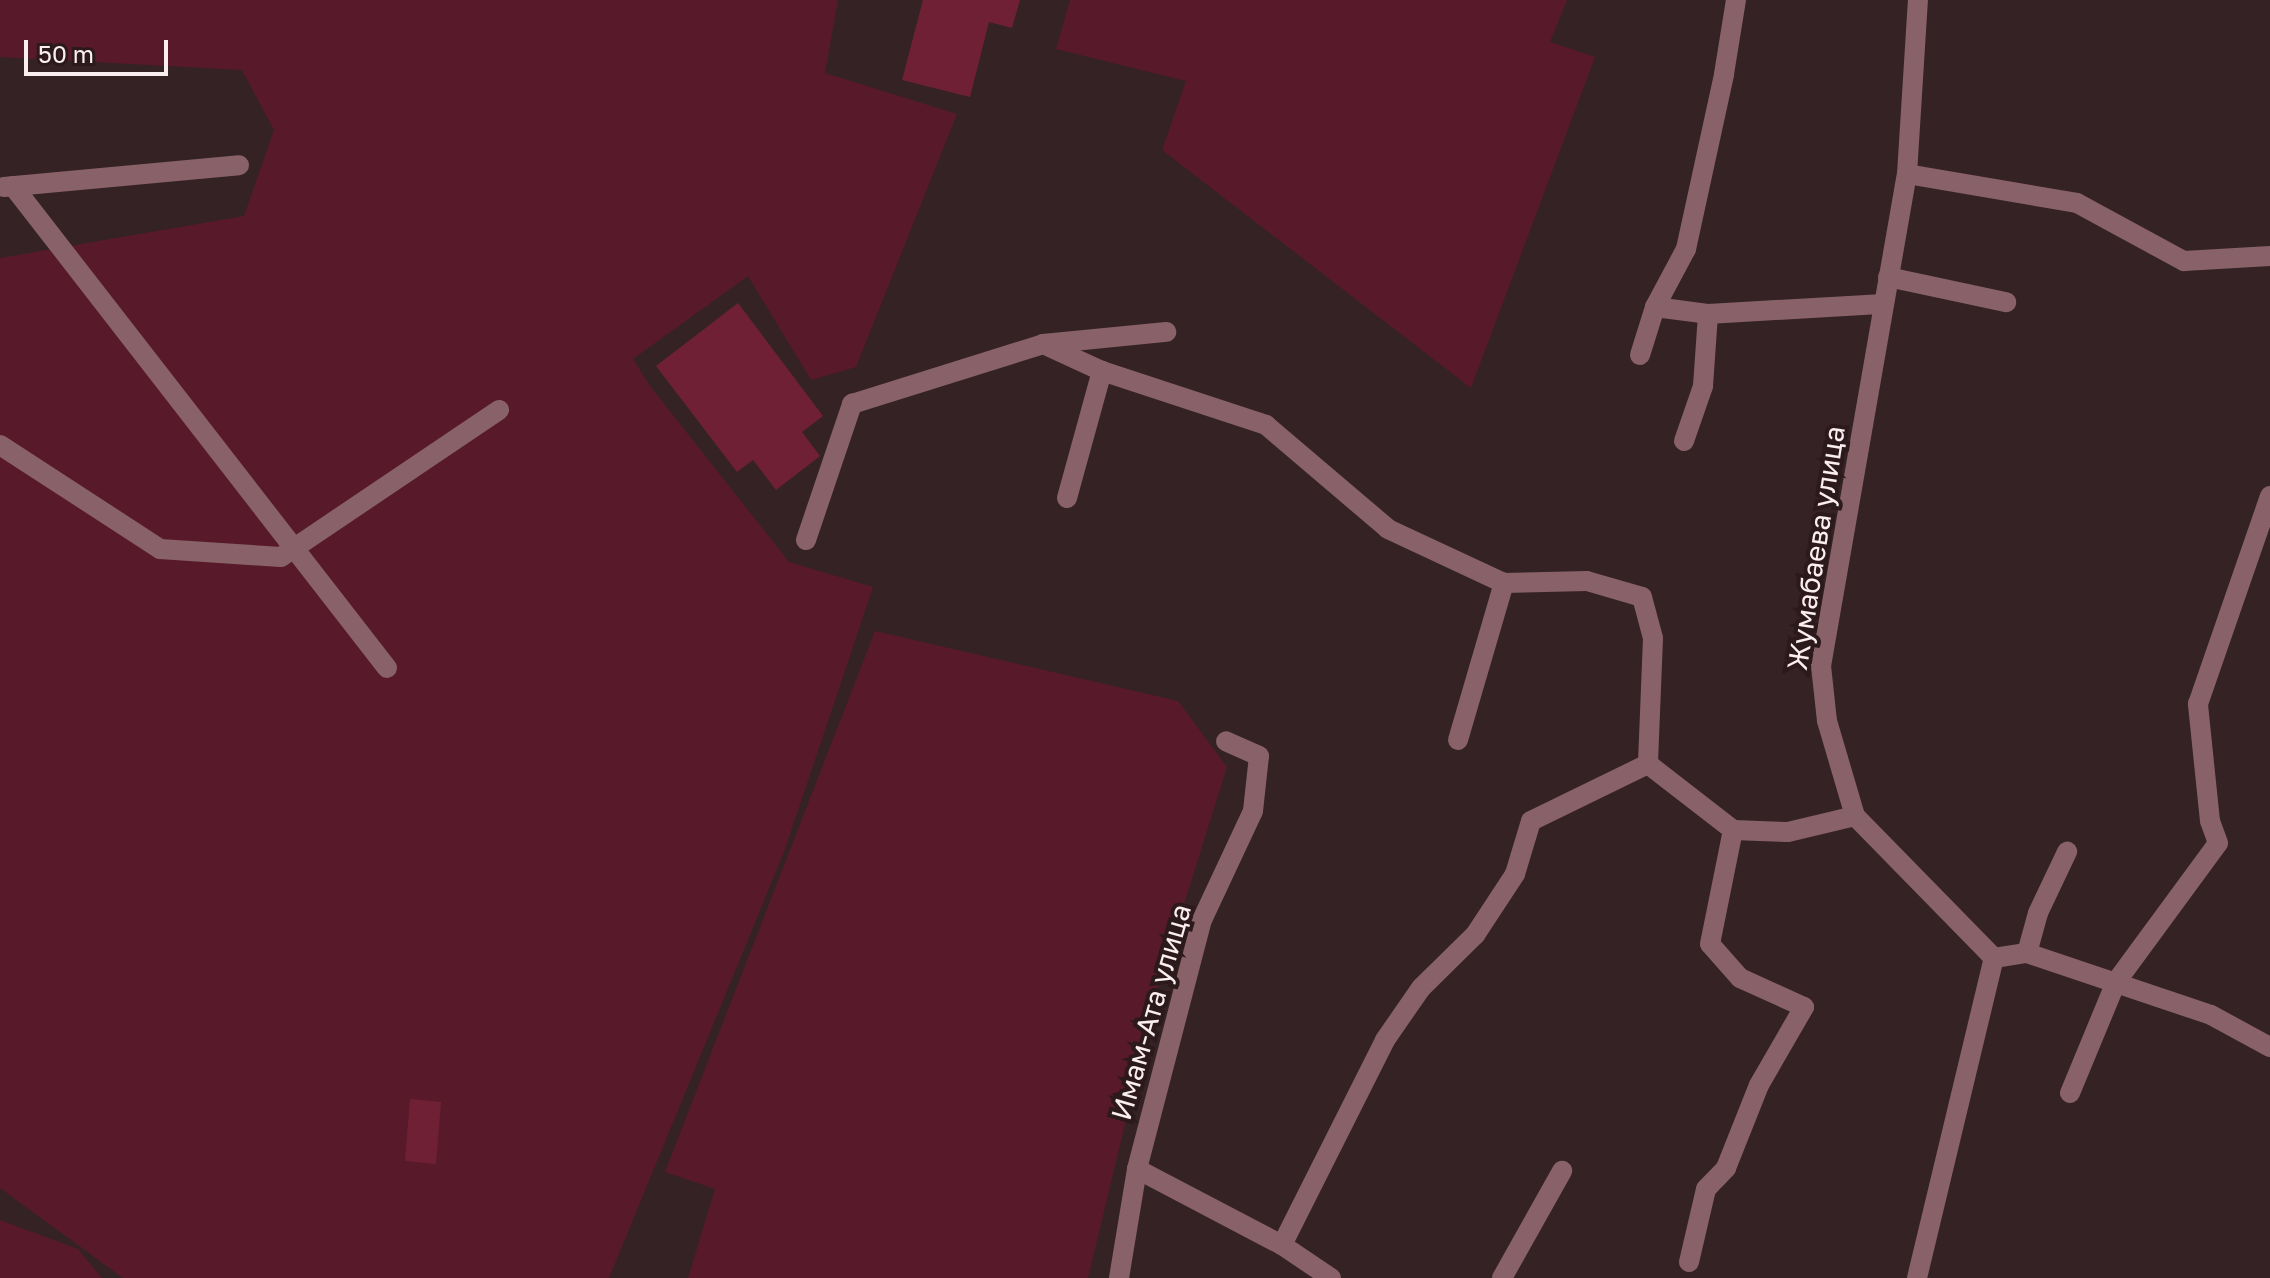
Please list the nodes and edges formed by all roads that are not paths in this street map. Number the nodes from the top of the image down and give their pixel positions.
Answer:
1 (1736, 0) edge
2 (1918, 0) edge
3 (239, 165) dead end
4 (1907, 174) junction
5 (7, 187) edge
6 (2270, 256) edge
7 (1888, 277) junction
8 (2006, 302) dead end
9 (1884, 304) junction
10 (1655, 307) junction
11 (1708, 314) junction
12 (1166, 332) dead end
13 (1043, 344) junction
14 (1640, 355) dead end
15 (1102, 371) junction
16 (499, 410) dead end
17 (1684, 441) dead end
18 (0, 445) edge
19 (2270, 496) edge
20 (1067, 498) dead end
21 (806, 540) dead end
22 (294, 548) junction
23 (1504, 583) junction
24 (387, 668) dead end
25 (1458, 740) dead end
26 (1226, 741) dead end
27 (1648, 764) junction
28 (1855, 816) junction
29 (1733, 830) junction
30 (2067, 852) dead end
31 (2027, 953) junction
32 (1994, 958) junction
33 (2116, 982) junction
34 (2270, 1047) edge
35 (2070, 1093) dead end
36 (1137, 1169) junction
37 (1562, 1171) dead end
38 (1282, 1245) junction
39 (1689, 1262) dead end
40 (1323, 1276) edge
41 (1119, 1278) edge
42 (1502, 1278) edge
43 (1917, 1278) edge

1 - 10 street
2 - 4 street, Жумабаева улица
3 - 5 street
4 - 6 street
4 - 7 street, Жумабаева улица
5 - 22 street
7 - 8 street
7 - 9 street, Жумабаева улица
9 - 11 street
9 - 28 street, Жумабаева улица
10 - 11 street
10 - 14 street
11 - 17 street
12 - 13 street
13 - 15 street
13 - 21 street
15 - 20 street
15 - 23 street
16 - 22 street
18 - 22 street
19 - 33 street
22 - 24 street
23 - 25 street
23 - 27 street
26 - 36 street, Имам-Ата улица
27 - 29 street
27 - 38 street
28 - 29 street
28 - 32 street, Жумабаева улица
29 - 39 street
30 - 31 street
31 - 32 street
31 - 33 street
32 - 43 street
33 - 34 street
33 - 35 street
36 - 38 street
36 - 41 street, Имам-Ата улица
37 - 42 street
38 - 40 street

